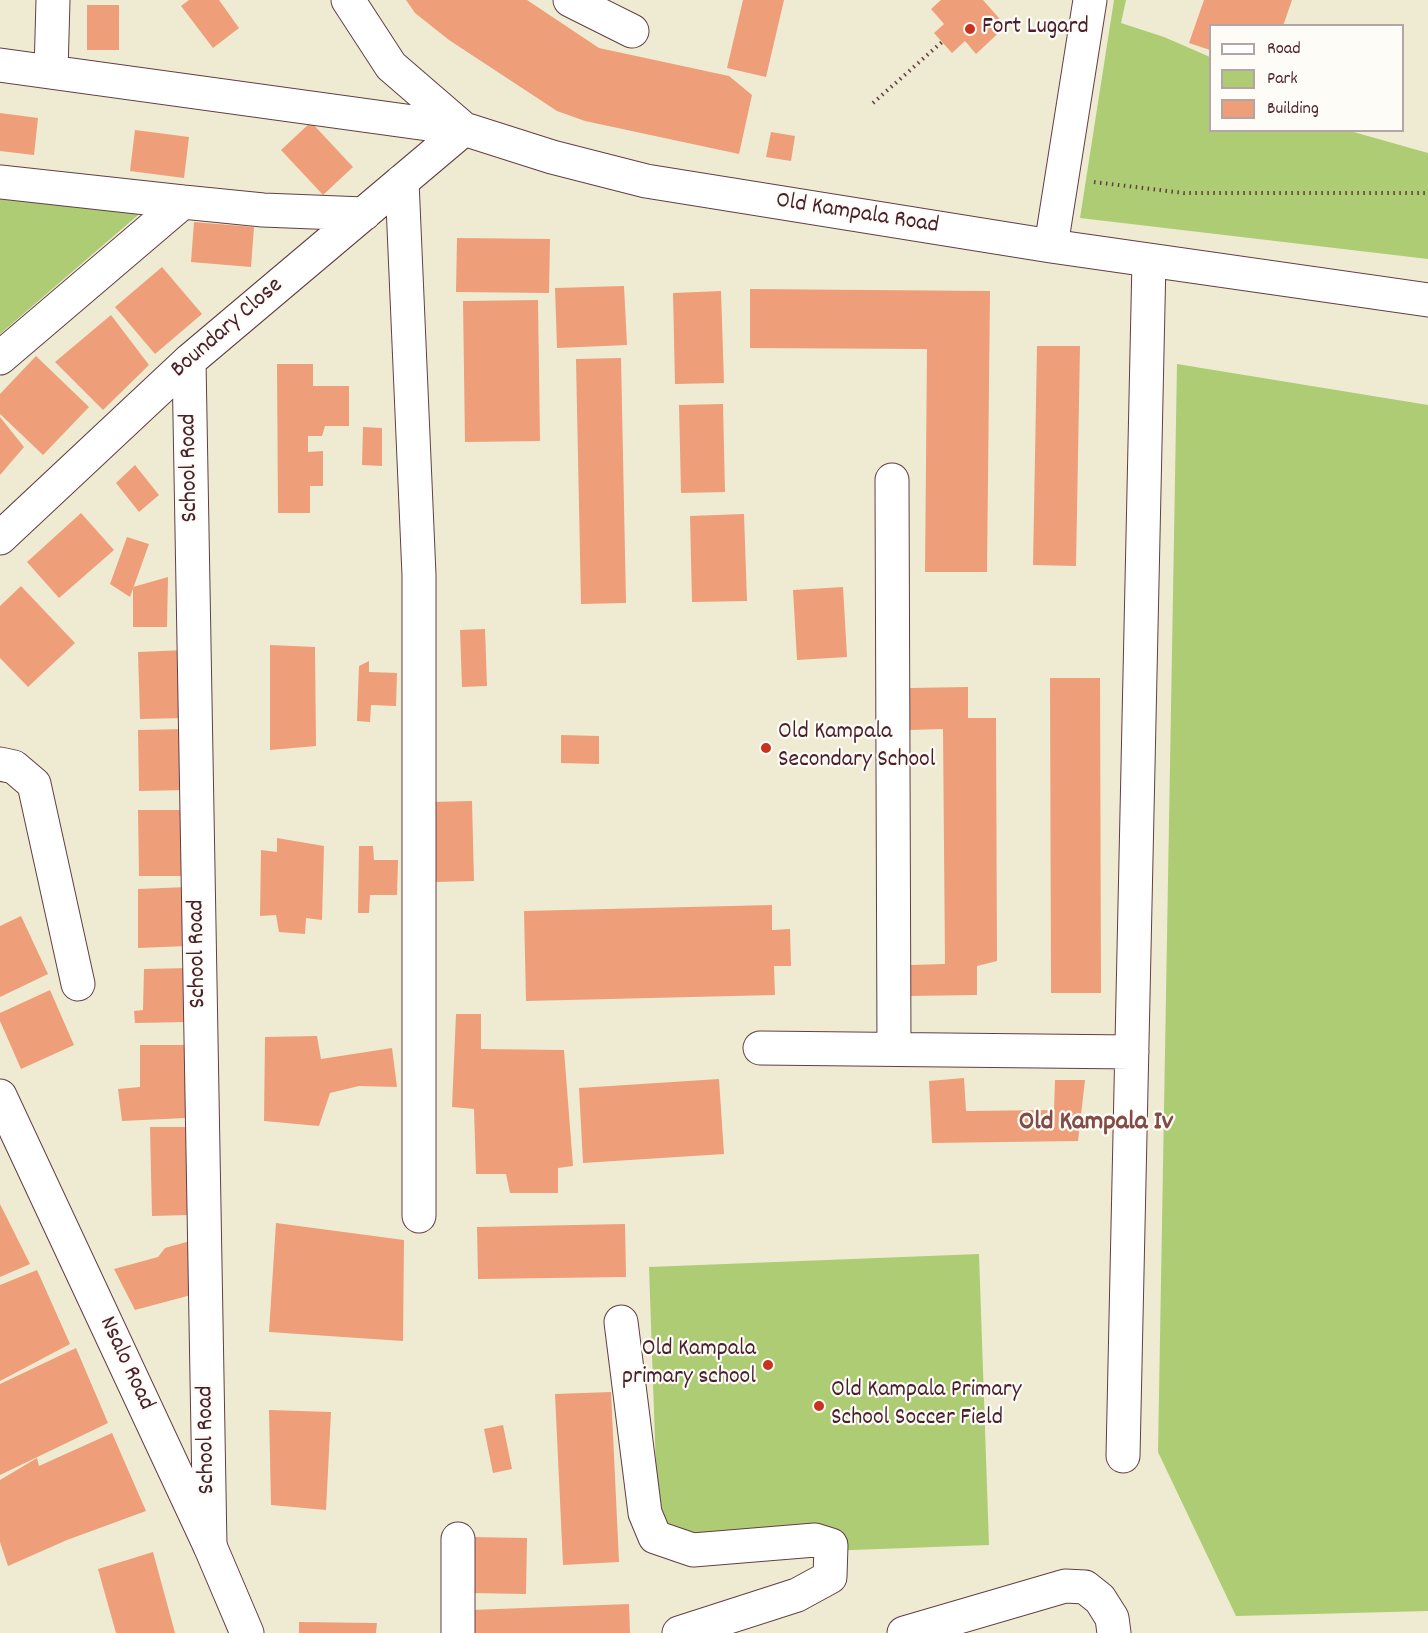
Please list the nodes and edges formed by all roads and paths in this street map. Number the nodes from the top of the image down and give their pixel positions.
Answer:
1 (53, 0) edge
2 (348, 0) edge
3 (570, 0) edge
4 (1090, 0) edge
5 (632, 31) dead end
6 (942, 42) dead end
7 (0, 65) edge
8 (51, 72) junction
9 (873, 103) dead end
10 (464, 129) junction
11 (1062, 178) junction
12 (402, 181) junction
13 (0, 182) edge
14 (1428, 193) edge
15 (183, 202) junction
16 (364, 214) junction
17 (1051, 246) junction
18 (1149, 260) junction
19 (1428, 300) edge
20 (0, 358) edge
21 (189, 361) junction
22 (892, 480) dead end
23 (0, 538) edge
24 (0, 764) edge
25 (78, 984) dead end
26 (760, 1048) dead end
27 (894, 1049) junction
28 (1132, 1052) junction
29 (0, 1096) edge
30 (419, 1216) dead end
31 (621, 1322) dead end
32 (1123, 1456) dead end
33 (458, 1539) dead end
34 (210, 1546) junction
35 (247, 1633) edge
36 (458, 1633) edge
37 (680, 1633) edge
38 (904, 1633) edge
39 (1114, 1633) edge

1 - 8 street
2 - 10 street, Old Kampala Road
3 - 5 street
4 - 11 street
6 - 9 path
7 - 8 street
8 - 10 street
10 - 12 street, Boundary Close
10 - 17 street, Old Kampala Road
11 - 14 path
11 - 17 street
12 - 16 street, Boundary Close
12 - 30 street
13 - 15 street
15 - 16 street
15 - 20 street
16 - 21 street, Boundary Close
17 - 18 street, Old Kampala Road
18 - 19 street, Old Kampala Road
18 - 28 street
21 - 23 street, Boundary Close
21 - 34 street, School Road
22 - 27 street
24 - 25 street
26 - 27 street
27 - 28 street
28 - 32 street
29 - 34 street, Nsalo Road
31 - 37 street
33 - 36 street
34 - 35 street, Nsalo Road
38 - 39 street

